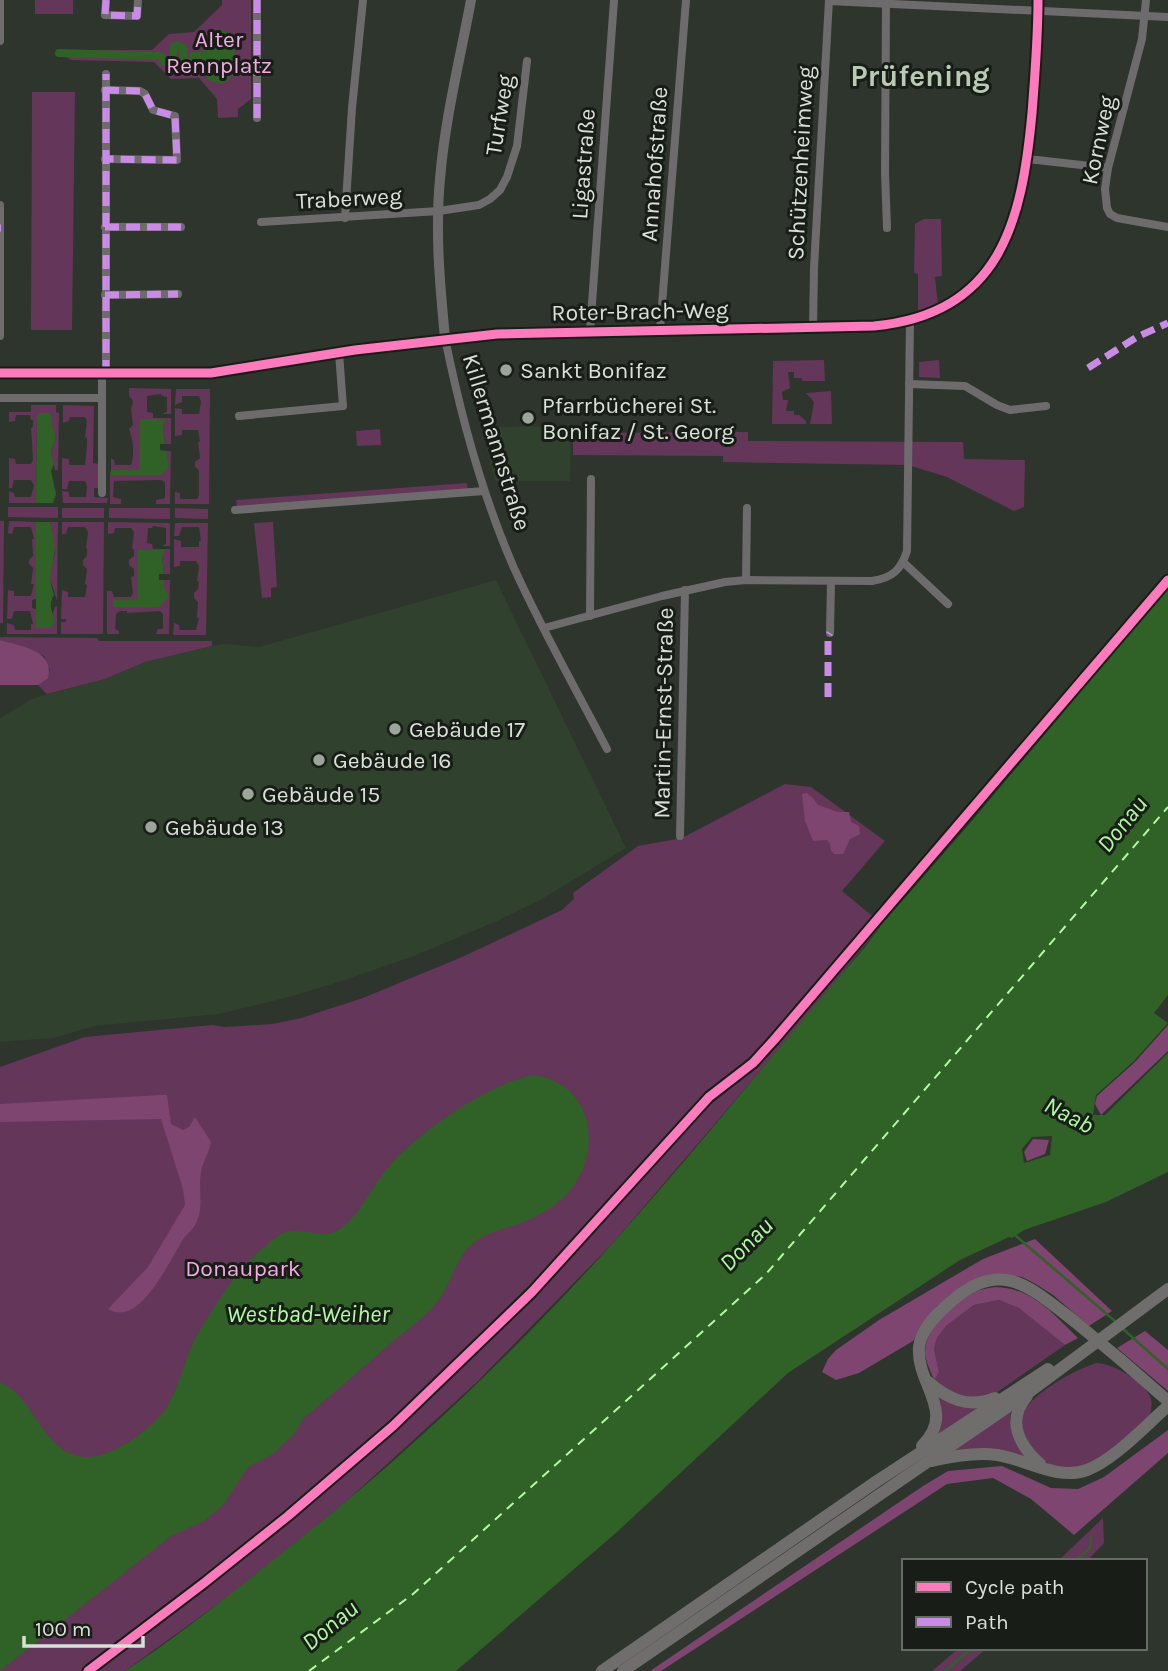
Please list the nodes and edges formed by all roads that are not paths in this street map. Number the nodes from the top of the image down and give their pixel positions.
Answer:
1 (1, 0) edge
2 (106, 0) edge
3 (138, 0) edge
4 (257, 0) edge
5 (363, 0) edge
6 (471, 0) edge
7 (614, 0) edge
8 (685, 0) edge
9 (829, 0) edge
10 (1146, 0) edge
11 (886, 3) junction
12 (939, 3) edge
13 (1038, 5) edge
14 (1146, 16) junction
15 (0, 17) edge
16 (1168, 17) edge
17 (0, 41) edge
18 (527, 61) dead end
19 (106, 74) dead end
20 (105, 90) junction
21 (257, 118) dead end
22 (105, 159) junction
23 (1028, 159) junction
24 (1108, 167) junction
25 (0, 205) edge
26 (439, 211) junction
27 (345, 218) junction
28 (261, 222) dead end
29 (104, 227) junction
30 (1168, 227) edge
31 (0, 228) edge
32 (181, 228) dead end
33 (887, 228) dead end
34 (178, 294) dead end
35 (106, 295) junction
36 (0, 296) edge
37 (910, 320) junction
38 (813, 328) junction
39 (660, 330) junction
40 (590, 331) junction
41 (0, 336) edge
42 (445, 338) junction
43 (339, 353) junction
44 (0, 373) edge
45 (104, 374) junction
46 (909, 384) junction
47 (0, 398) edge
48 (102, 398) junction
49 (1046, 406) dead end
50 (239, 416) dead end
51 (591, 479) dead end
52 (484, 491) junction
53 (102, 493) dead end
54 (747, 508) dead end
55 (235, 510) dead end
56 (903, 562) junction
57 (746, 580) junction
58 (831, 581) junction
59 (685, 590) junction
60 (948, 604) dead end
61 (590, 616) junction
62 (544, 628) junction
63 (830, 633) dead end
64 (607, 749) dead end
65 (680, 836) dead end
66 (1168, 1289) edge
67 (1112, 1330) junction
68 (1036, 1377) junction
69 (927, 1381) junction
70 (1032, 1390) junction
71 (1168, 1401) edge
72 (1168, 1406) edge
73 (921, 1464) junction
74 (1043, 1467) junction
75 (877, 1481) junction
76 (602, 1671) edge
77 (623, 1671) edge

1 - 15 street
2 - 3 street
4 - 21 street
5 - 27 street
6 - 26 street, Killermannstraße
7 - 40 street, Ligastraße
8 - 39 street, Annahofstraße
9 - 11 street
9 - 38 street, Schützenheimweg
10 - 14 street, Kornweg
11 - 12 street
11 - 33 street
12 - 13 street
13 - 14 street
13 - 23 street, Roter-Brach-Weg
14 - 16 street
14 - 24 street, Kornweg
15 - 17 street
18 - 26 street, Turfweg
19 - 20 street
20 - 22 street
20 - 22 street
22 - 29 street
23 - 24 street
23 - 37 street, Roter-Brach-Weg
24 - 30 street, Kornweg
25 - 31 street
26 - 27 street, Traberweg
26 - 42 street, Killermannstraße
27 - 28 street, Traberweg
29 - 32 street
29 - 35 street
31 - 36 street
34 - 35 street
35 - 45 street
36 - 41 street
37 - 38 street, Roter-Brach-Weg
37 - 46 street
38 - 39 street, Roter-Brach-Weg
39 - 40 street, Roter-Brach-Weg
40 - 42 street, Roter-Brach-Weg
42 - 43 street, Roter-Brach-Weg
42 - 52 street, Killermannstraße
43 - 45 street, Roter-Brach-Weg
43 - 50 street
44 - 45 street, Roter-Brach-Weg
45 - 48 street
46 - 49 street
46 - 56 street
47 - 48 street
48 - 53 street
51 - 61 street
52 - 55 street
52 - 62 street, Killermannstraße
54 - 57 street
56 - 58 street
56 - 60 street
57 - 58 street
57 - 59 street
58 - 63 street
59 - 61 street
59 - 65 street, Martin-Ernst-Straße
61 - 62 street
62 - 64 street, Killermannstraße
66 - 67 main road
67 - 68 main road
67 - 70 main road
68 - 69 main road
68 - 75 main road
69 - 71 main road, bridge
69 - 75 main road
70 - 73 main road
70 - 74 main road
72 - 74 main road
73 - 74 main road
73 - 77 main road
75 - 76 main road

